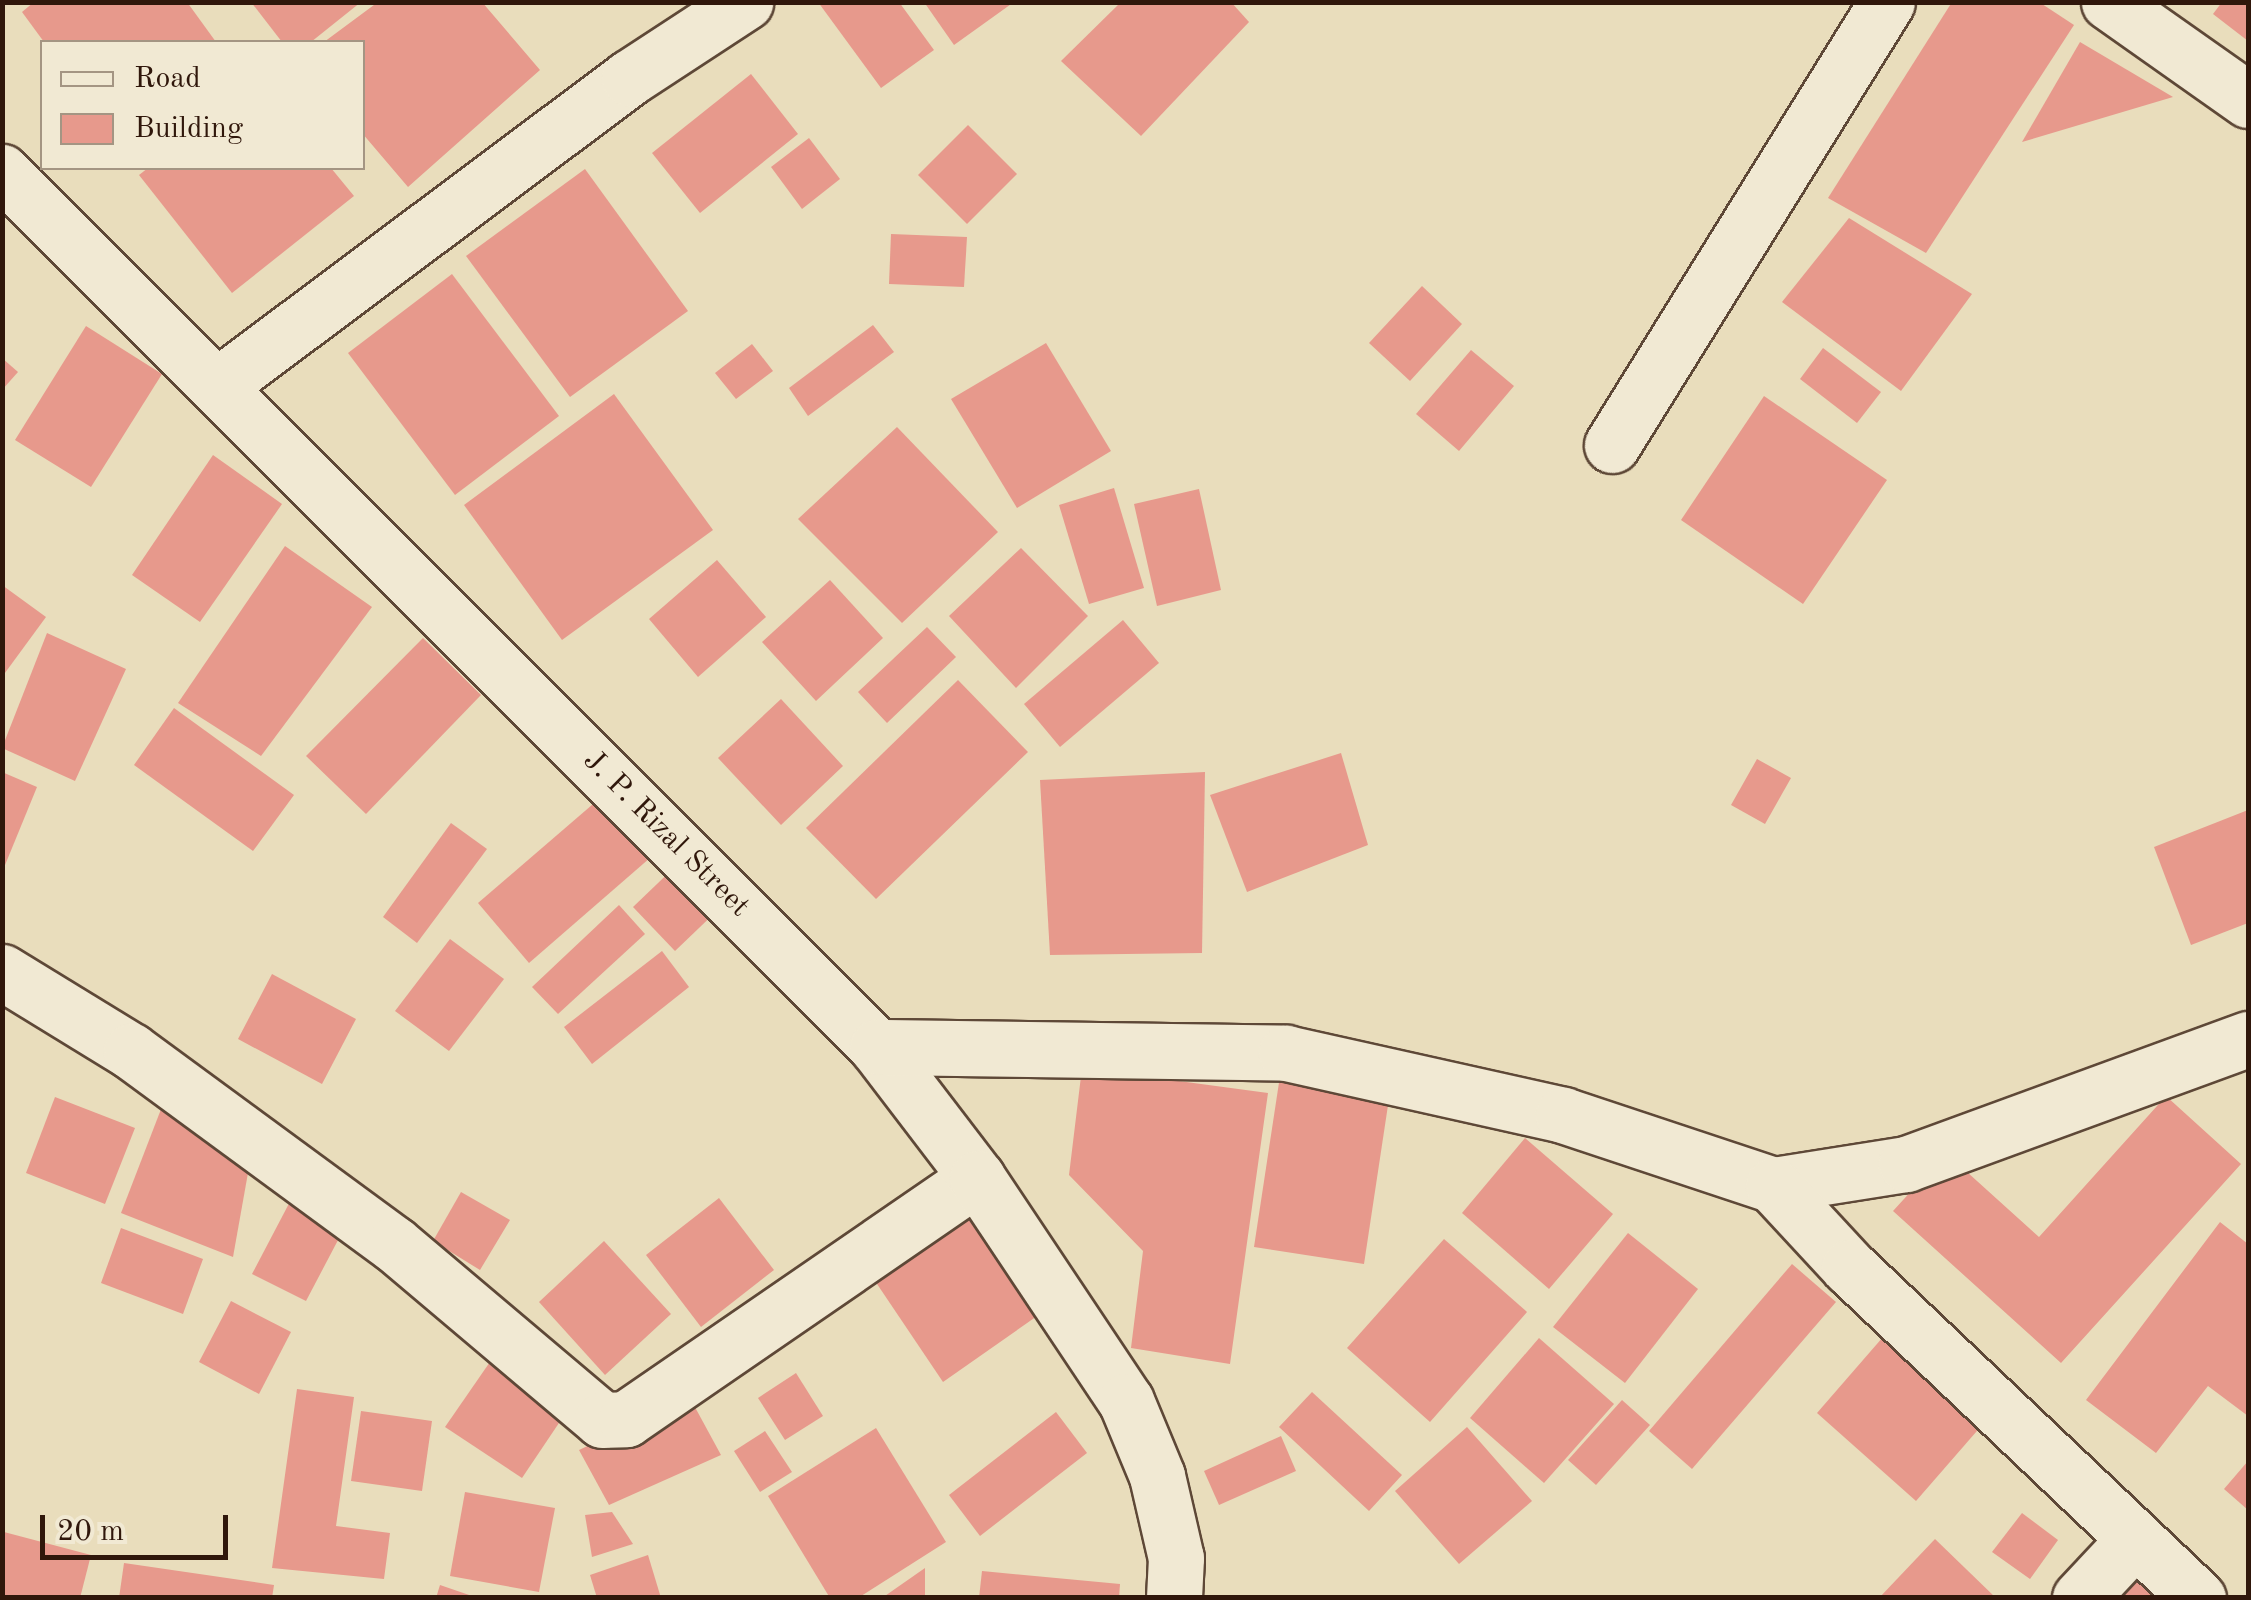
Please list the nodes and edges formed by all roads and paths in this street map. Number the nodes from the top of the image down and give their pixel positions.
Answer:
1 (745, 2) edge
2 (1887, 2) edge
3 (2109, 2) edge
4 (2248, 100) edge
5 (2, 172) edge
6 (220, 384) junction
7 (1612, 445) dead end
8 (2, 972) edge
9 (2248, 1039) edge
10 (877, 1047) junction
11 (976, 1178) junction
12 (1773, 1185) junction
13 (2135, 1539) junction
14 (1174, 1598) edge
15 (2080, 1598) edge
16 (2198, 1598) edge

1 - 6 street
2 - 7 street
3 - 4 street
5 - 6 street, J. P. Rizal Street
6 - 10 street, J. P. Rizal Street
8 - 11 street
9 - 12 street
10 - 11 street, J. P. Rizal Street
10 - 12 street
11 - 14 street, J. P. Rizal Street
12 - 13 street
13 - 15 street
13 - 16 street

